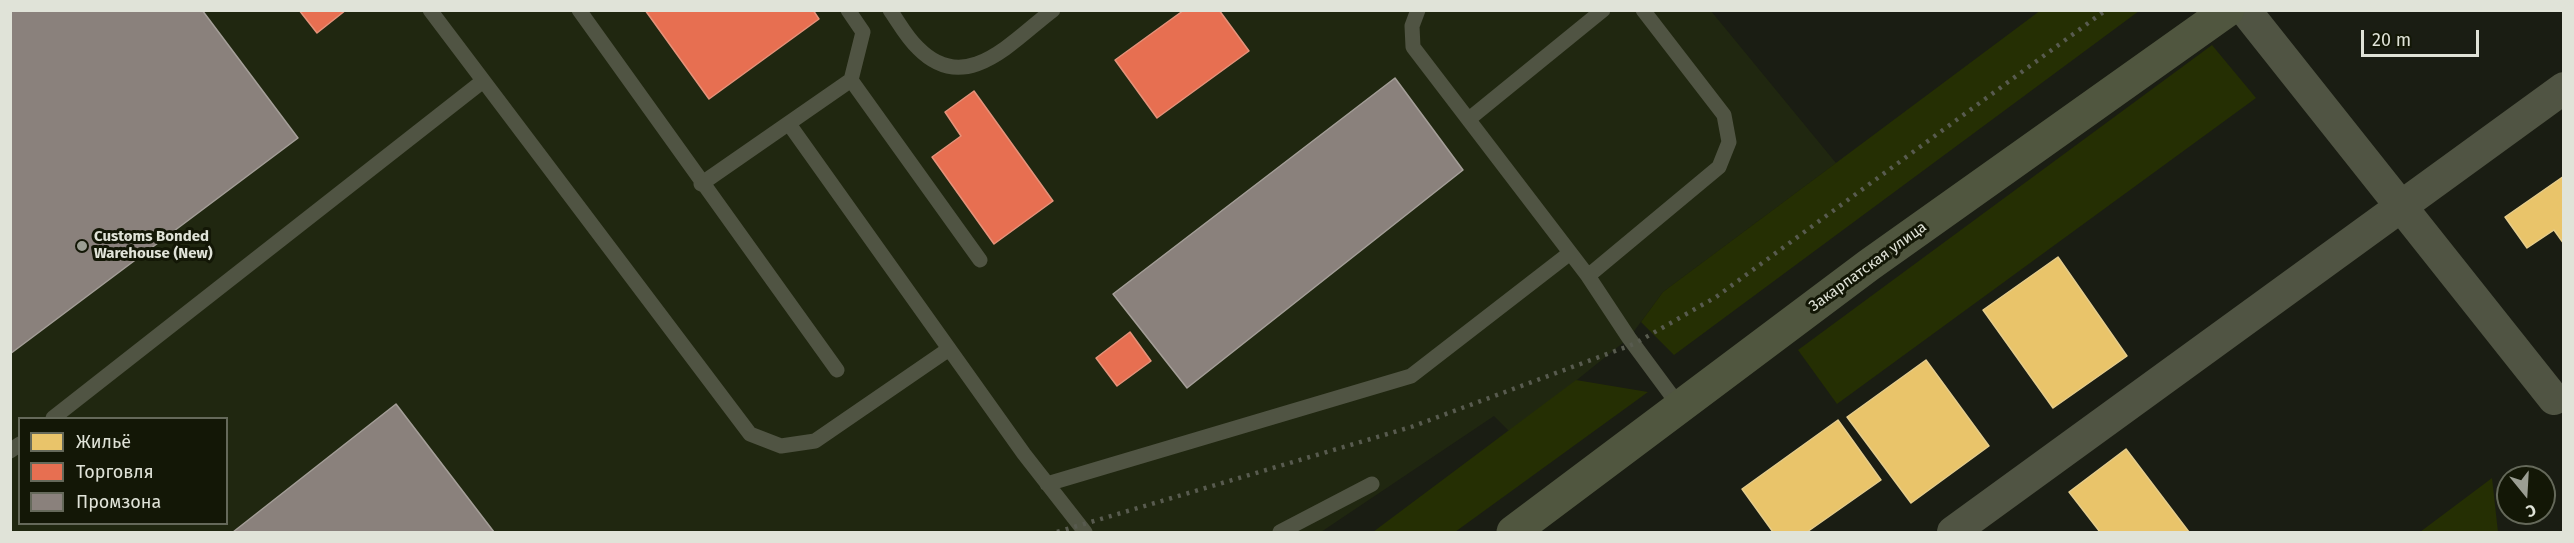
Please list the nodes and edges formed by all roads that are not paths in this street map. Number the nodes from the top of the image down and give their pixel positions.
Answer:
1 (430, 10) edge
2 (579, 10) edge
3 (848, 10) edge
4 (890, 10) edge
5 (1053, 10) edge
6 (1418, 10) edge
7 (1603, 10) edge
8 (1643, 10) edge
9 (2228, 10) edge
10 (2245, 10) edge
11 (851, 80) junction
12 (483, 81) junction
13 (2564, 87) edge
14 (1468, 119) junction
15 (789, 124) junction
16 (701, 184) junction
17 (2400, 207) junction
18 (1570, 253) junction
19 (980, 260) dead end
20 (1588, 276) junction
21 (949, 348) junction
22 (837, 369) dead end
23 (2554, 399) dead end
24 (1680, 407) junction
25 (54, 417) edge
26 (1047, 484) junction
27 (1372, 484) dead end
28 (1531, 527) edge
29 (1085, 532) edge
30 (1280, 532) edge
31 (1953, 532) edge

1 - 12 lane
2 - 16 lane
3 - 11 lane
4 - 5 lane
6 - 14 lane
7 - 14 lane
8 - 20 lane
9 - 24 street, Закарпатская улица
10 - 17 street
11 - 15 lane
11 - 19 lane
12 - 21 lane
12 - 25 lane
13 - 17 street
14 - 18 lane
15 - 16 lane
15 - 21 lane
16 - 22 lane
17 - 23 street
17 - 31 street
18 - 20 lane
18 - 26 lane
20 - 24 lane
21 - 26 lane
24 - 28 street, Закарпатская улица
26 - 29 lane
27 - 30 lane

